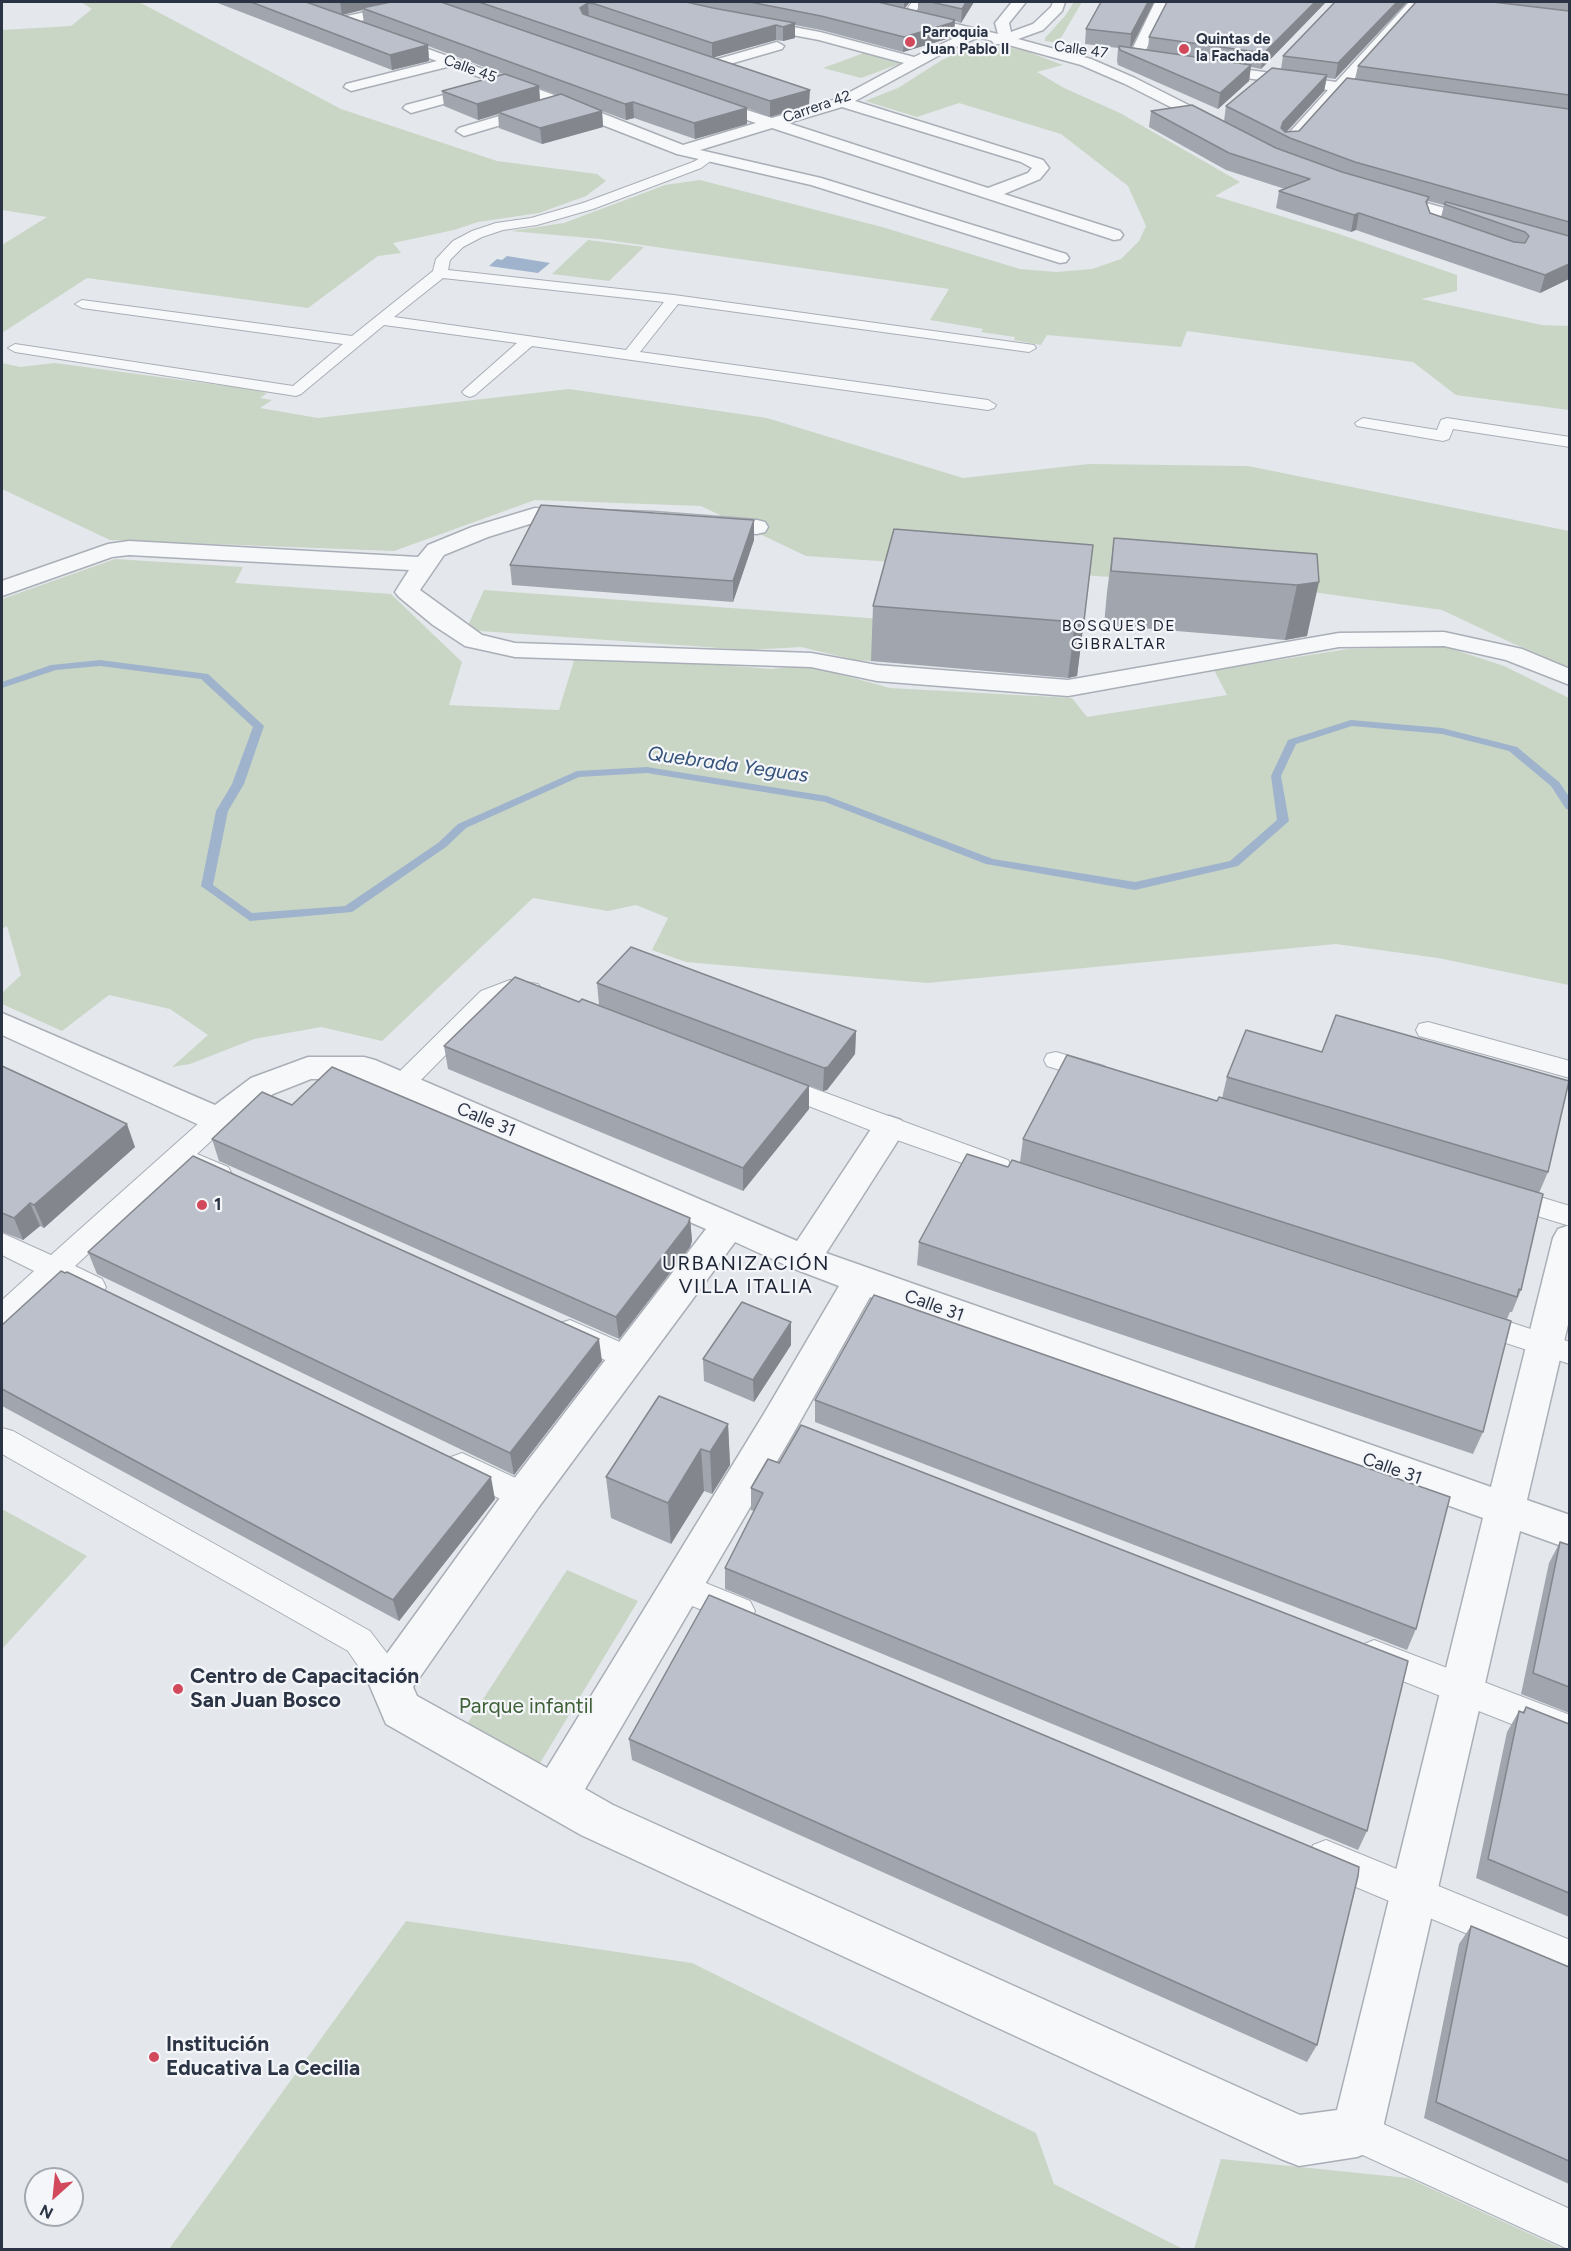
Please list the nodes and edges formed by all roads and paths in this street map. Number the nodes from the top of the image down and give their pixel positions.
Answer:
1 (425, 2) edge
2 (850, 2) edge
3 (917, 2) edge
4 (1019, 2) edge
5 (1059, 2) edge
6 (1162, 2) edge
7 (1416, 2) edge
8 (445, 10) edge
9 (908, 15) junction
10 (736, 21) edge
11 (977, 33) junction
12 (745, 36) edge
13 (1014, 41) junction
14 (944, 48) junction
15 (1103, 53) edge
16 (691, 57) edge
17 (1136, 58) edge
18 (1280, 60) edge
19 (451, 62) junction
20 (489, 62) edge
21 (916, 62) junction
22 (714, 64) junction
23 (1193, 66) edge
24 (466, 68) junction
25 (735, 72) edge
26 (672, 77) edge
27 (1264, 77) junction
28 (507, 83) junction
29 (351, 87) dead end
30 (1338, 87) junction
31 (1248, 92) edge
32 (1393, 94) edge
33 (811, 97) edge
34 (694, 98) edge
35 (594, 99) edge
36 (837, 103) junction
37 (566, 104) junction
38 (411, 108) dead end
39 (769, 124) junction
40 (465, 131) dead end
41 (1233, 134) edge
42 (1288, 143) edge
43 (683, 151) junction
44 (710, 157) junction
45 (1376, 193) edge
46 (988, 194) junction
47 (1114, 235) dead end
48 (1569, 249) edge
49 (1060, 258) dead end
50 (440, 273) junction
51 (674, 299) junction
52 (82, 304) dead end
53 (382, 320) junction
54 (530, 340) junction
55 (355, 341) junction
56 (15, 348) dead end
57 (1029, 348) dead end
58 (630, 354) junction
59 (470, 392) dead end
60 (988, 405) dead end
61 (1363, 423) dead end
62 (1569, 442) edge
63 (757, 527) dead end
64 (424, 564) junction
65 (2, 589) edge
66 (1569, 678) edge
67 (552, 998) edge
68 (2, 1023) edge
69 (1428, 1030) dead end
70 (1056, 1060) dead end
71 (1569, 1070) edge
72 (752, 1074) edge
73 (1113, 1077) edge
74 (402, 1084) junction
75 (218, 1120) junction
76 (889, 1128) junction
77 (178, 1156) junction
78 (1027, 1176) edge
79 (242, 1185) edge
80 (1490, 1191) edge
81 (1569, 1216) edge
82 (729, 1224) junction
83 (1569, 1238) edge
84 (2, 1243) edge
85 (804, 1259) junction
86 (54, 1269) junction
87 (861, 1280) junction
88 (118, 1300) edge
89 (2, 1316) edge
90 (1454, 1316) edge
91 (542, 1319) edge
92 (1557, 1349) edge
93 (628, 1358) junction
94 (2, 1440) edge
95 (438, 1455) edge
96 (524, 1496) junction
97 (1506, 1509) junction
98 (1569, 1532) edge
99 (681, 1587) junction
100 (769, 1623) edge
101 (1351, 1646) edge
102 (390, 1684) junction
103 (1461, 1689) junction
104 (1569, 1731) edge
105 (555, 1797) junction
106 (1294, 1843) edge
107 (1414, 1894) junction
108 (1569, 1959) edge
109 (1358, 2132) junction
110 (1569, 2230) edge

1 - 8 street
1 - 19 street, Calle 45
2 - 9 street
3 - 9 lane
4 - 13 street
5 - 13 street
6 - 17 street
7 - 30 street
9 - 11 street
10 - 21 street
11 - 13 street
11 - 14 street, Carrera 42
12 - 22 street
13 - 14 street
13 - 15 street, Calle 47
13 - 41 street
14 - 21 street, Carrera 42
16 - 22 street
18 - 27 street
19 - 24 street, Calle 45
19 - 29 street
20 - 24 street
21 - 36 street, Carrera 42
22 - 25 street
22 - 26 street
23 - 27 street
24 - 28 street, Calle 45
27 - 30 street
27 - 31 street
28 - 37 street, Calle 45
28 - 38 street
30 - 32 street
30 - 42 street
33 - 36 street
34 - 39 street
35 - 37 street
36 - 39 street, Carrera 42
36 - 46 street
37 - 40 street
37 - 43 street, Calle 45
39 - 43 street, Carrera 42
39 - 44 street
39 - 46 street
43 - 44 street, Calle 45
44 - 49 street, Calle 45
44 - 50 lane
45 - 48 street
46 - 47 street
50 - 51 lane
50 - 53 lane
51 - 57 lane
51 - 58 lane
52 - 55 lane
53 - 54 lane
53 - 55 lane
54 - 58 lane
54 - 59 lane
55 - 56 lane
58 - 60 lane
61 - 62 lane
63 - 64 street
64 - 65 street
64 - 66 street
67 - 74 lane
68 - 75 street
69 - 71 lane
70 - 73 lane
72 - 76 lane
74 - 75 street, Calle 31
74 - 82 street, Calle 31
75 - 77 lane
76 - 78 lane
76 - 85 street
77 - 79 lane
77 - 86 lane
80 - 81 lane
82 - 85 street, Calle 31
82 - 93 street
83 - 92 street
84 - 86 lane
85 - 87 street, Calle 31
86 - 88 lane
86 - 89 lane
87 - 97 street, Calle 31
87 - 99 street
90 - 92 lane
91 - 93 lane
92 - 97 street
93 - 96 street
94 - 102 lane
95 - 96 lane
96 - 102 street
97 - 98 street, Calle 31
97 - 103 street
99 - 100 lane
99 - 105 street
101 - 103 lane
102 - 105 street
103 - 104 lane
103 - 107 street
105 - 109 street
106 - 107 lane
107 - 108 lane
107 - 109 street
109 - 110 lane

